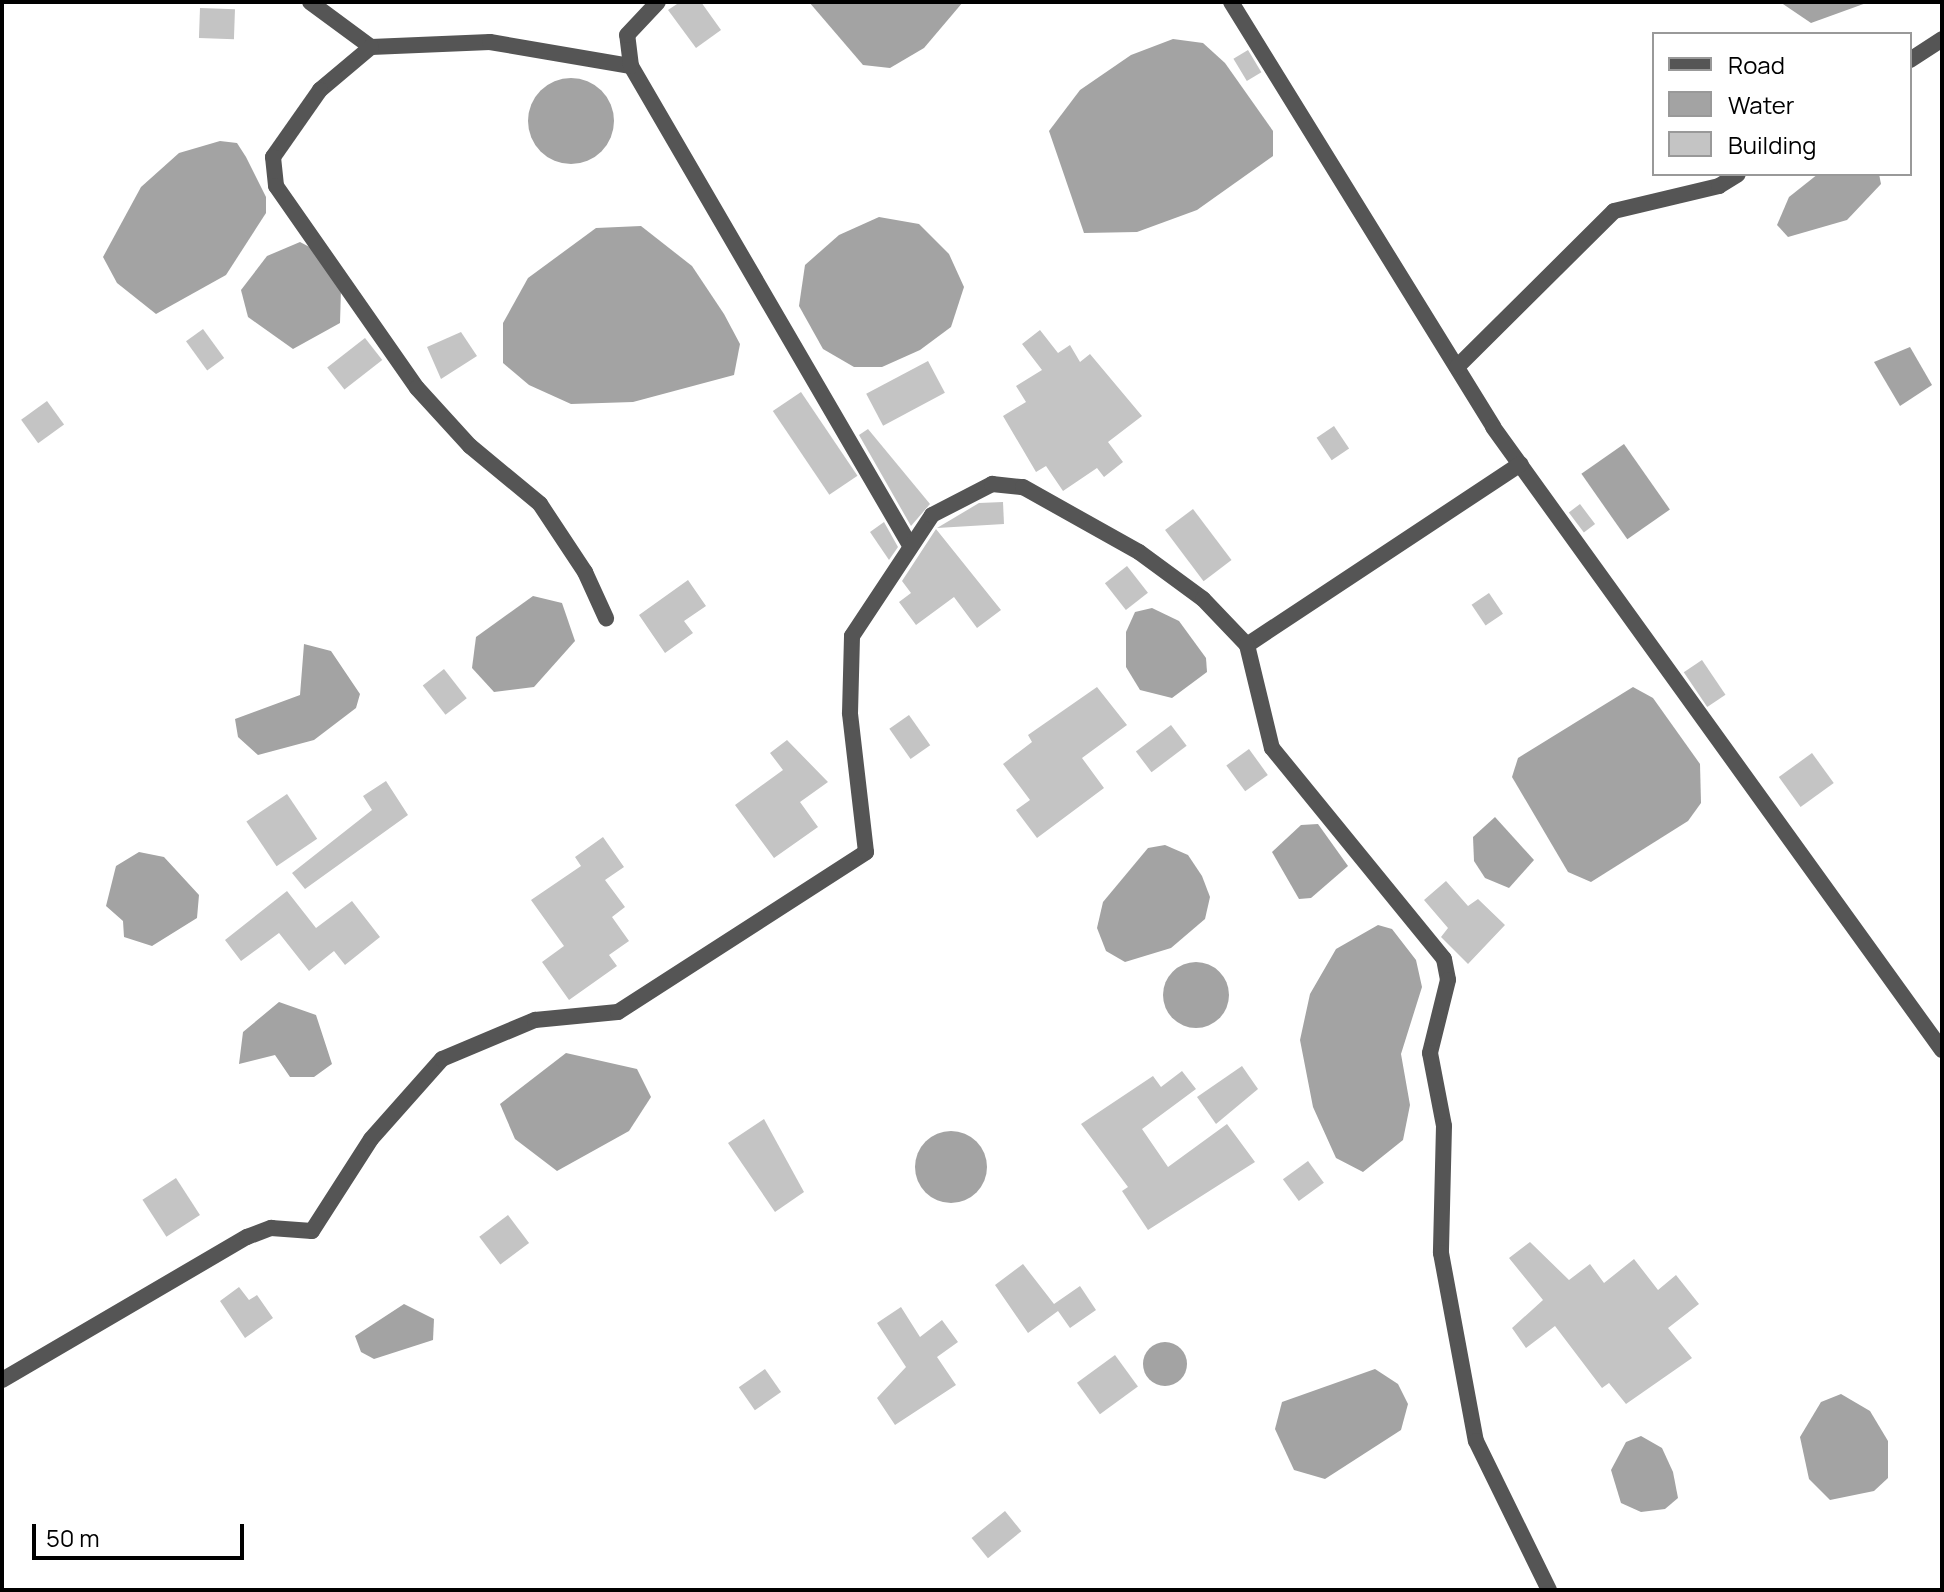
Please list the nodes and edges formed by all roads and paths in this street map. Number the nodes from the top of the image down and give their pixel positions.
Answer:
1 (310, 2) edge
2 (658, 2) edge
3 (1231, 2) edge
4 (1942, 39) edge
5 (371, 47) junction
6 (1912, 59) edge
7 (631, 66) junction
8 (1735, 176) edge
9 (1457, 367) junction
10 (1520, 464) junction
11 (908, 542) junction
12 (606, 618) dead end
13 (1247, 645) junction
14 (1942, 1050) edge
15 (2, 1380) edge
16 (1549, 1590) edge

1 - 5 street
2 - 7 street
3 - 9 street
4 - 6 street
5 - 7 street
5 - 12 street
7 - 11 street
8 - 9 street
9 - 10 street
10 - 13 street
10 - 14 street
11 - 13 street
11 - 15 street
13 - 16 street

